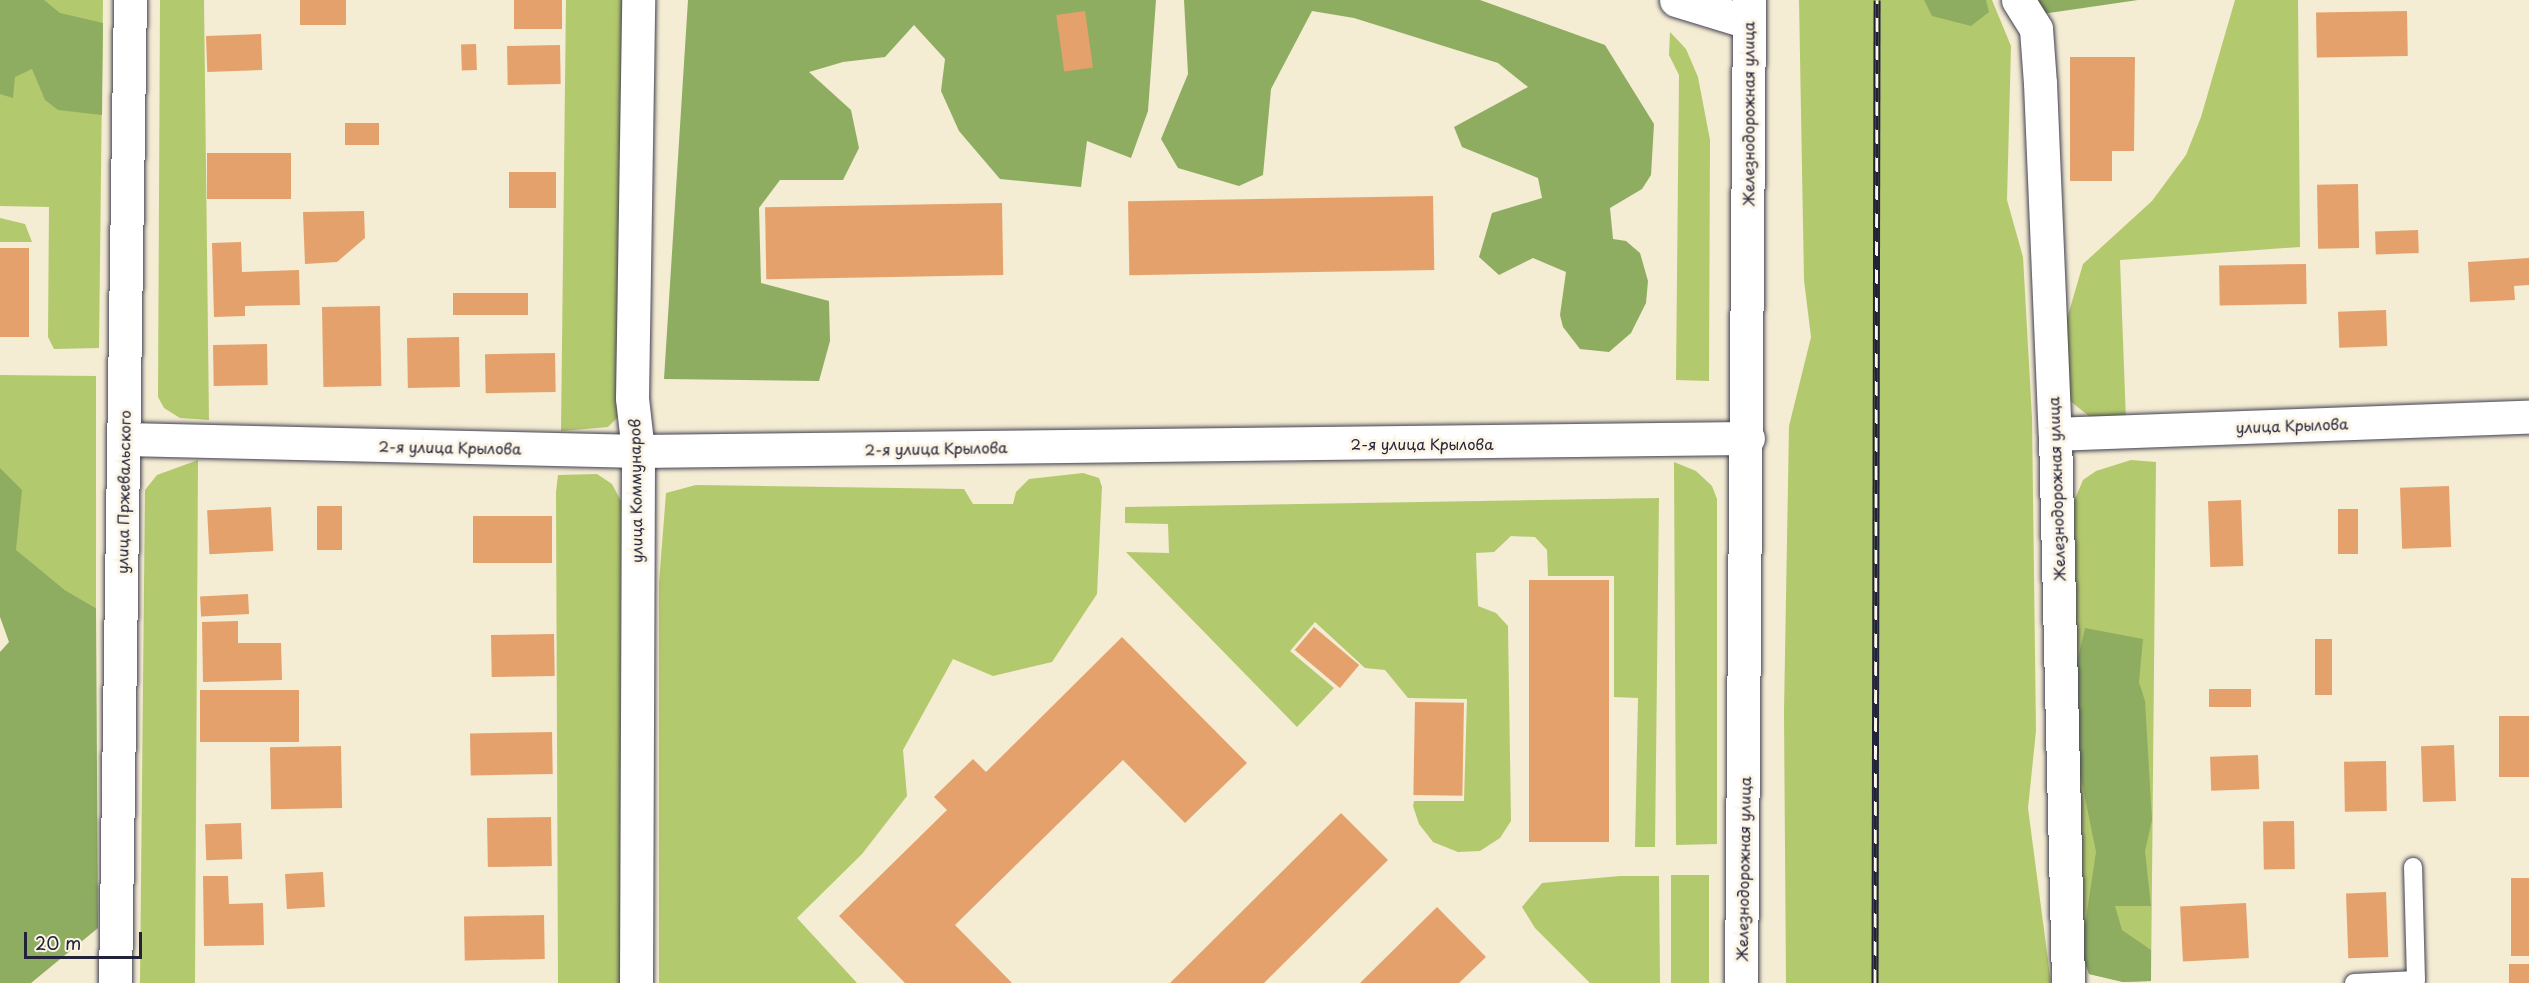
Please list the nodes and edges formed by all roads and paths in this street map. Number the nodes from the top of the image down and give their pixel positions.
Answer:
1 (130, 0) edge
2 (638, 0) edge
3 (1676, 0) edge
4 (2018, 0) edge
5 (1748, 11) edge
6 (2529, 417) edge
7 (2055, 434) junction
8 (1748, 438) junction
9 (125, 440) junction
10 (638, 451) junction
11 (2414, 867) dead end
12 (115, 983) edge
13 (636, 983) edge
14 (1742, 983) edge
15 (2068, 983) edge
16 (2354, 983) edge

1 - 9 street, улица Пржевальского
2 - 10 street, улица Коммунаров
3 - 5 street
4 - 7 street, Железнодорожная улица
5 - 8 street, Железнодорожная улица
6 - 7 street, улица Крылова
7 - 15 street, Железнодорожная улица
8 - 10 street, 2-я улица Крылова
8 - 14 street, Железнодорожная улица
9 - 10 street, 2-я улица Крылова
9 - 12 street, улица Пржевальского
10 - 13 street, улица Коммунаров
11 - 16 lane

